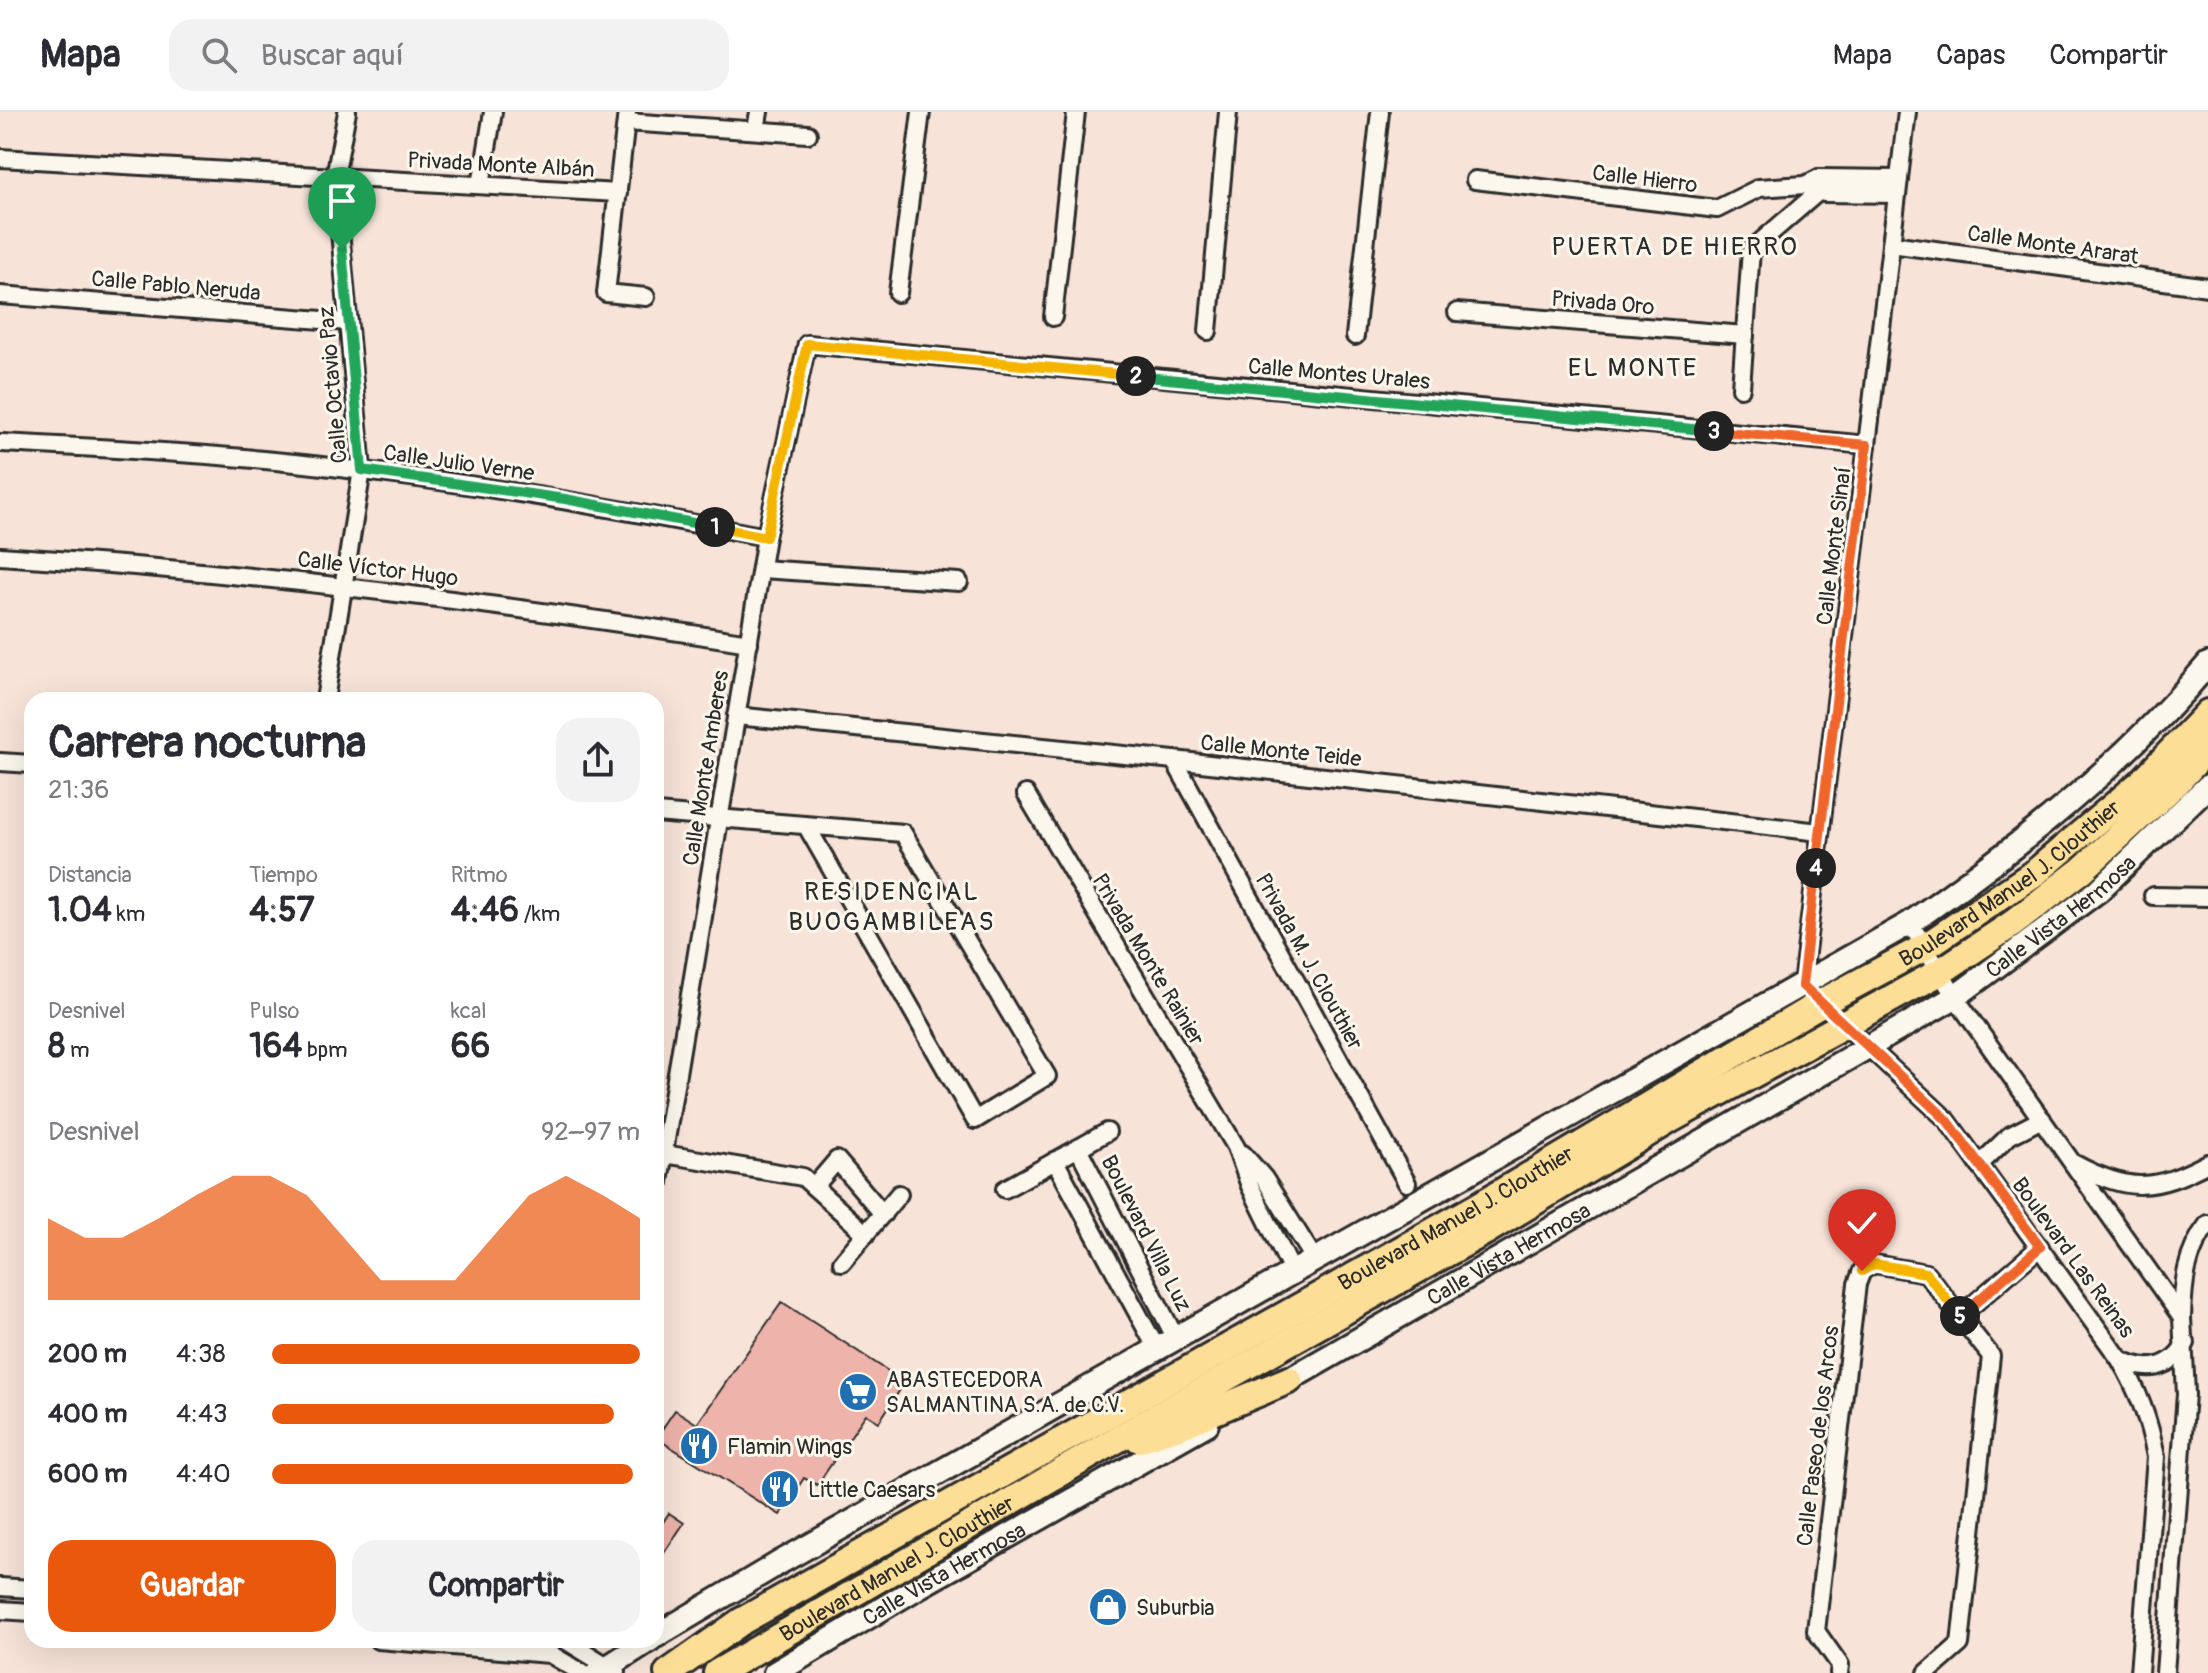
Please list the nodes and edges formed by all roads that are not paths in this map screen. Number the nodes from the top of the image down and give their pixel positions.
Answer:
1 (347, 112) edge
2 (493, 112) edge
3 (759, 112) edge
4 (921, 112) edge
5 (1076, 112) edge
6 (1228, 112) edge
7 (1380, 112) edge
8 (1907, 112) edge
9 (627, 117) edge
10 (756, 130) junction
11 (808, 134) dead end
12 (0, 158) edge
13 (335, 177) junction
14 (1475, 180) dead end
15 (481, 185) junction
16 (1814, 185) junction
17 (1898, 187) junction
18 (618, 193) junction
19 (1891, 244) junction
20 (2208, 287) edge
21 (898, 293) dead end
22 (0, 295) edge
23 (646, 297) dead end
24 (1457, 312) dead end
25 (1053, 317) dead end
26 (348, 322) junction
27 (1208, 331) dead end
28 (1745, 335) junction
29 (1355, 336) dead end
30 (807, 344) joint
31 (1741, 388) dead end
32 (0, 443) edge
33 (1867, 445) junction
34 (362, 470) junction
35 (766, 537) junction
36 (0, 556) edge
37 (761, 569) junction
38 (959, 582) dead end
39 (343, 585) junction
40 (749, 643) junction
41 (2208, 664) edge
42 (326, 692) edge
43 (2208, 713) edge
44 (736, 716) junction
45 (2208, 748) edge
46 (1174, 760) junction
47 (0, 762) edge
48 (24, 764) edge
49 (1026, 794) dead end
50 (2205, 796) edge
51 (664, 814) edge
52 (719, 819) junction
53 (806, 825) junction
54 (1820, 832) junction
55 (2153, 896) dead end
56 (2208, 897) edge
57 (1910, 923) junction
58 (1925, 947) junction
59 (1940, 972) junction
60 (1811, 994) junction
61 (1955, 997) junction
62 (1845, 1025) junction
63 (1870, 1048) junction
64 (2042, 1119) junction
65 (1107, 1132) dead end
66 (1236, 1147) junction
67 (1078, 1148) junction
68 (664, 1154) joint
69 (1055, 1161) junction
70 (2072, 1162) junction
71 (2208, 1163) edge
72 (1979, 1165) junction
73 (1407, 1183) dead end
74 (814, 1187) junction
75 (1005, 1189) dead end
76 (899, 1194) dead end
77 (883, 1214) junction
78 (2208, 1224) edge
79 (866, 1234) junction
80 (2040, 1247) junction
81 (1315, 1260) junction
82 (842, 1262) dead end
83 (1293, 1273) junction
84 (1960, 1316) junction
85 (2182, 1318) junction
86 (2186, 1343) junction
87 (1167, 1344) junction
88 (2119, 1358) junction
89 (1289, 1380) junction
90 (1090, 1455) junction
91 (0, 1587) edge
92 (24, 1588) edge
93 (0, 1610) edge
94 (24, 1612) edge
95 (664, 1631) edge
96 (476, 1648) edge
97 (582, 1648) edge
98 (586, 1648) edge
99 (639, 1648) edge
100 (608, 1670) edge
101 (579, 1671) edge
102 (668, 1673) edge
103 (717, 1673) edge
104 (775, 1673) edge
105 (1839, 1673) edge
106 (1927, 1673) edge
107 (2139, 1673) edge
108 (2165, 1673) edge

1 - 13 street, Calle Octavio Paz
2 - 15 street
3 - 10 street
4 - 21 street
5 - 25 street
6 - 27 street
7 - 29 street
8 - 17 street, Calle Monte Sinaí
9 - 10 street
9 - 18 street
10 - 11 street
12 - 13 street, Privada Monte Albán
13 - 15 street, Privada Monte Albán
13 - 26 street, Calle Octavio Paz
14 - 16 street, Calle Hierro
15 - 18 street, Privada Monte Albán
16 - 17 street, Calle Hierro
16 - 28 street
17 - 19 street, Calle Monte Sinaí
18 - 23 street, Privada Monte Albán
19 - 20 street, Calle Monte Ararat
19 - 33 street, Calle Monte Sinaí
22 - 26 street, Calle Pablo Neruda
24 - 28 street, Privada Oro
26 - 34 street, Calle Octavio Paz
28 - 31 street
30 - 33 street, Calle Montes Urales
30 - 35 street, Calle Monte Amberes
32 - 34 street, Calle Julio Verne
33 - 54 street, Calle Monte Sinaí
34 - 35 street, Calle Julio Verne
34 - 39 street, Calle Octavio Paz
35 - 37 street, Calle Monte Amberes
36 - 39 street, Calle Víctor Hugo
37 - 38 street
37 - 40 street, Calle Monte Amberes
39 - 40 street, Calle Víctor Hugo
39 - 42 street, Calle Octavio Paz
40 - 44 street, Calle Monte Amberes
41 - 57 street
43 - 58 main road, Boulevard Manuel J. Clouthier
44 - 46 street, Calle Monte Teide
44 - 52 street, Calle Monte Amberes
45 - 59 main road, Boulevard Manuel J. Clouthier
46 - 54 street, Calle Monte Teide
46 - 73 street, Privada M. J. Clouthier
47 - 48 street
49 - 66 street, Privada Monte Rainier
50 - 61 street, Calle Vista Hermosa
51 - 52 street
52 - 53 street
52 - 68 street, Calle Monte Amberes
53 - 53 street
54 - 60 street, Calle Monte Sinaí
55 - 56 street
57 - 58 street
57 - 60 street
58 - 59 street
58 - 60 main road, Boulevard Manuel J. Clouthier
59 - 61 street
59 - 62 main road, Boulevard Manuel J. Clouthier
60 - 62 street, Boulevard Las Reinas
60 - 81 street
60 - 102 main road, Boulevard Manuel J. Clouthier
61 - 63 street, Calle Vista Hermosa
61 - 64 street
62 - 63 street, Boulevard Las Reinas
62 - 90 main road, Boulevard Manuel J. Clouthier
63 - 72 street, Boulevard Las Reinas
63 - 89 street, Calle Vista Hermosa
64 - 70 street
64 - 72 street
65 - 67 street
66 - 81 street, Privada Monte Rainier
66 - 83 street, Privada Monte Rainier
67 - 69 street
67 - 87 street, Boulevard Villa Luz
68 - 74 street
69 - 75 street
69 - 87 street, Boulevard Villa Luz
70 - 71 street
70 - 85 street
72 - 80 street, Boulevard Las Reinas
74 - 77 street
74 - 79 street
76 - 77 street
77 - 79 street
78 - 85 street
79 - 82 street
80 - 84 street
80 - 88 street, Boulevard Las Reinas
81 - 83 street
83 - 87 street
84 - 105 street, Calle Paseo de los Arcos
84 - 106 street, Calle Paseo de los Arcos
85 - 86 street
86 - 88 street
86 - 108 street
87 - 95 street
88 - 107 street, Boulevard Las Reinas
89 - 90 main road
89 - 104 street, Calle Vista Hermosa
90 - 103 main road, Boulevard Manuel J. Clouthier
91 - 92 street
93 - 94 street
96 - 101 street
97 - 101 street
98 - 100 street
99 - 100 street

